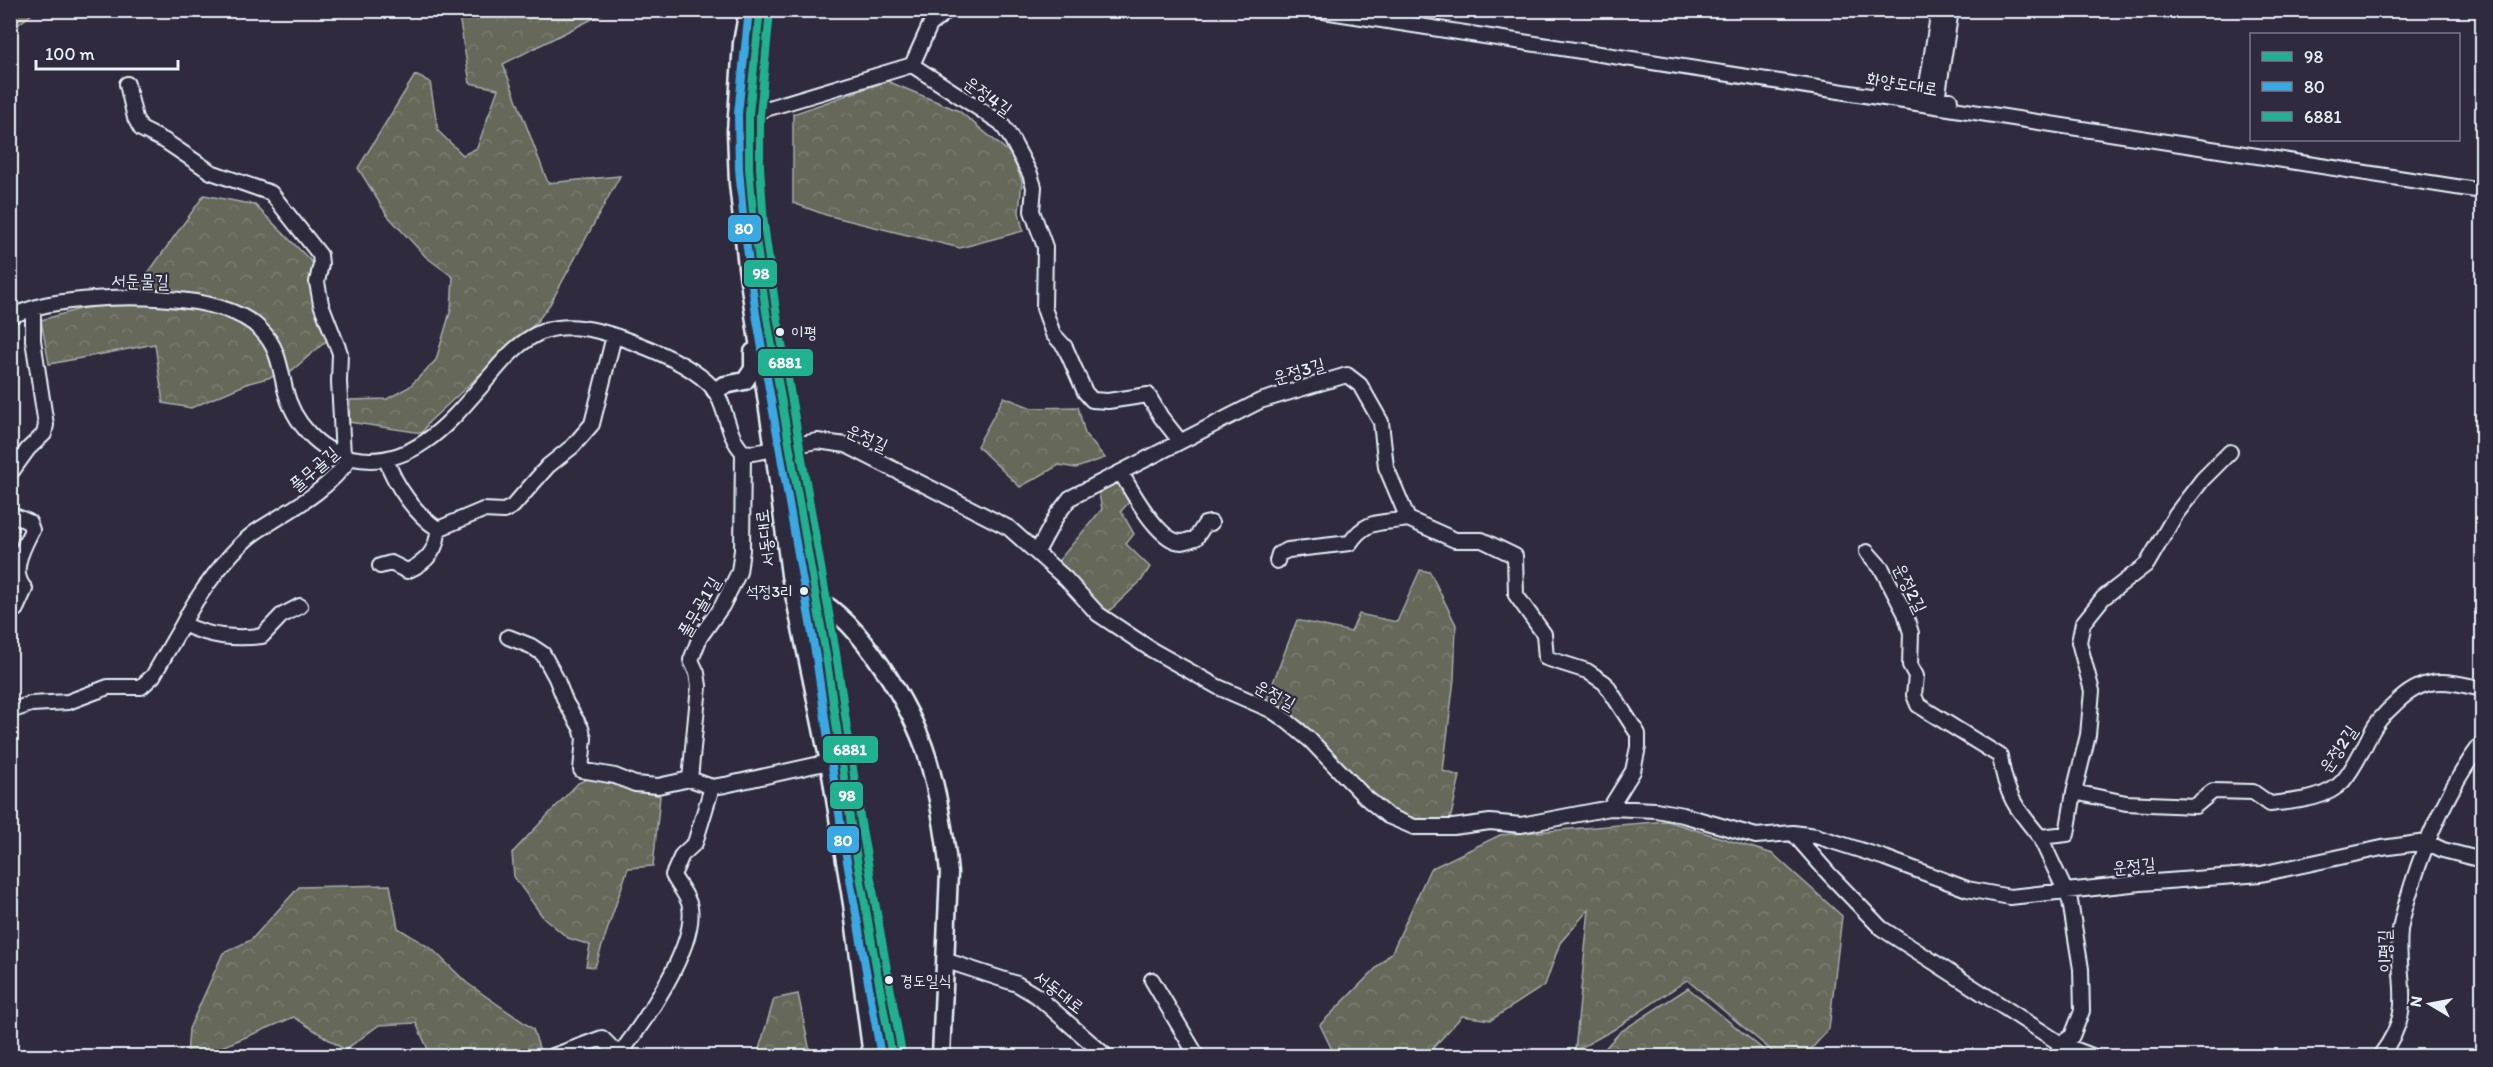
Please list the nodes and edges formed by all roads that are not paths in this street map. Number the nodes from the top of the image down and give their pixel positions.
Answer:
1 (748, 10) edge
2 (760, 10) edge
3 (948, 10) edge
4 (1317, 10) edge
5 (1359, 10) edge
6 (1939, 10) edge
7 (1951, 10) edge
8 (912, 65) junction
9 (127, 84) dead end
10 (1930, 102) junction
11 (748, 114) junction
12 (2482, 183) edge
13 (2482, 191) edge
14 (33, 309) junction
15 (10, 316) edge
16 (614, 336) junction
17 (757, 343) junction
18 (715, 390) junction
19 (1180, 441) junction
20 (781, 448) junction
21 (743, 452) junction
22 (2230, 452) dead end
23 (347, 457) junction
24 (386, 459) junction
25 (1121, 473) junction
26 (10, 474) edge
27 (10, 514) edge
28 (1408, 519) junction
29 (1211, 523) dead end
30 (438, 529) junction
31 (1037, 552) junction
32 (1867, 552) dead end
33 (1277, 561) dead end
34 (380, 566) dead end
35 (815, 598) junction
36 (300, 606) dead end
37 (10, 612) edge
38 (183, 624) junction
39 (508, 637) dead end
40 (2482, 689) edge
41 (10, 711) edge
42 (2482, 743) edge
43 (836, 761) junction
44 (690, 779) junction
45 (712, 787) junction
46 (2074, 792) junction
47 (1610, 808) junction
48 (1793, 833) junction
49 (2040, 837) junction
50 (2426, 842) junction
51 (2482, 860) edge
52 (2067, 892) junction
53 (947, 961) junction
54 (1152, 980) dead end
55 (2059, 1050) edge
56 (553, 1056) edge
57 (619, 1056) edge
58 (872, 1056) edge
59 (892, 1056) edge
60 (941, 1056) edge
61 (1106, 1056) edge
62 (1197, 1056) edge
63 (2092, 1056) edge
64 (2380, 1056) edge

1 - 17 main road, 서동대로
2 - 11 main road, 서동대로
3 - 8 street
4 - 10 street, 화양도대로
5 - 10 street, 화양도대로
6 - 10 street
7 - 10 street
8 - 11 street
8 - 19 street, 운정4길
9 - 23 street
10 - 12 street, 화양도대로
10 - 13 street, 화양도대로
11 - 20 main road, 서동대로
14 - 15 street, 서둔물길
14 - 23 street, 서둔물길
14 - 26 street
16 - 18 street, 풀무골길
16 - 24 street, 풀무골길
16 - 30 street
17 - 18 main road
17 - 20 main road, 서동대로
18 - 21 street
19 - 25 street, 운정3길
19 - 28 street, 운정3길
20 - 21 street
20 - 31 street, 운정길
20 - 35 main road, 서동대로
20 - 43 main road, 서동대로
21 - 44 street, 풀무골1길
22 - 46 street
23 - 24 street, 풀무골길
23 - 38 street, 풀무골길
24 - 30 street
25 - 29 street
25 - 31 street, 운정3길
27 - 37 street
28 - 33 street
28 - 47 street
30 - 34 street
31 - 47 street, 운정길
32 - 49 street, 운정2길
35 - 43 main road, 서동대로
35 - 53 main road
36 - 38 street
38 - 41 street, 풀무골길
39 - 44 street
40 - 46 street, 운정2길
42 - 50 street
43 - 45 street
43 - 58 main road, 서동대로
43 - 59 main road, 서동대로
44 - 45 street
45 - 57 street
46 - 49 street
47 - 48 street, 운정길
48 - 52 street, 운정길
48 - 55 street
49 - 52 street, 운정2길
50 - 51 street, 운정길
50 - 52 street, 운정길
50 - 64 street, 이평길
52 - 55 street
53 - 60 main road
53 - 61 street, 서동대로
54 - 62 street
55 - 63 street
56 - 57 street

